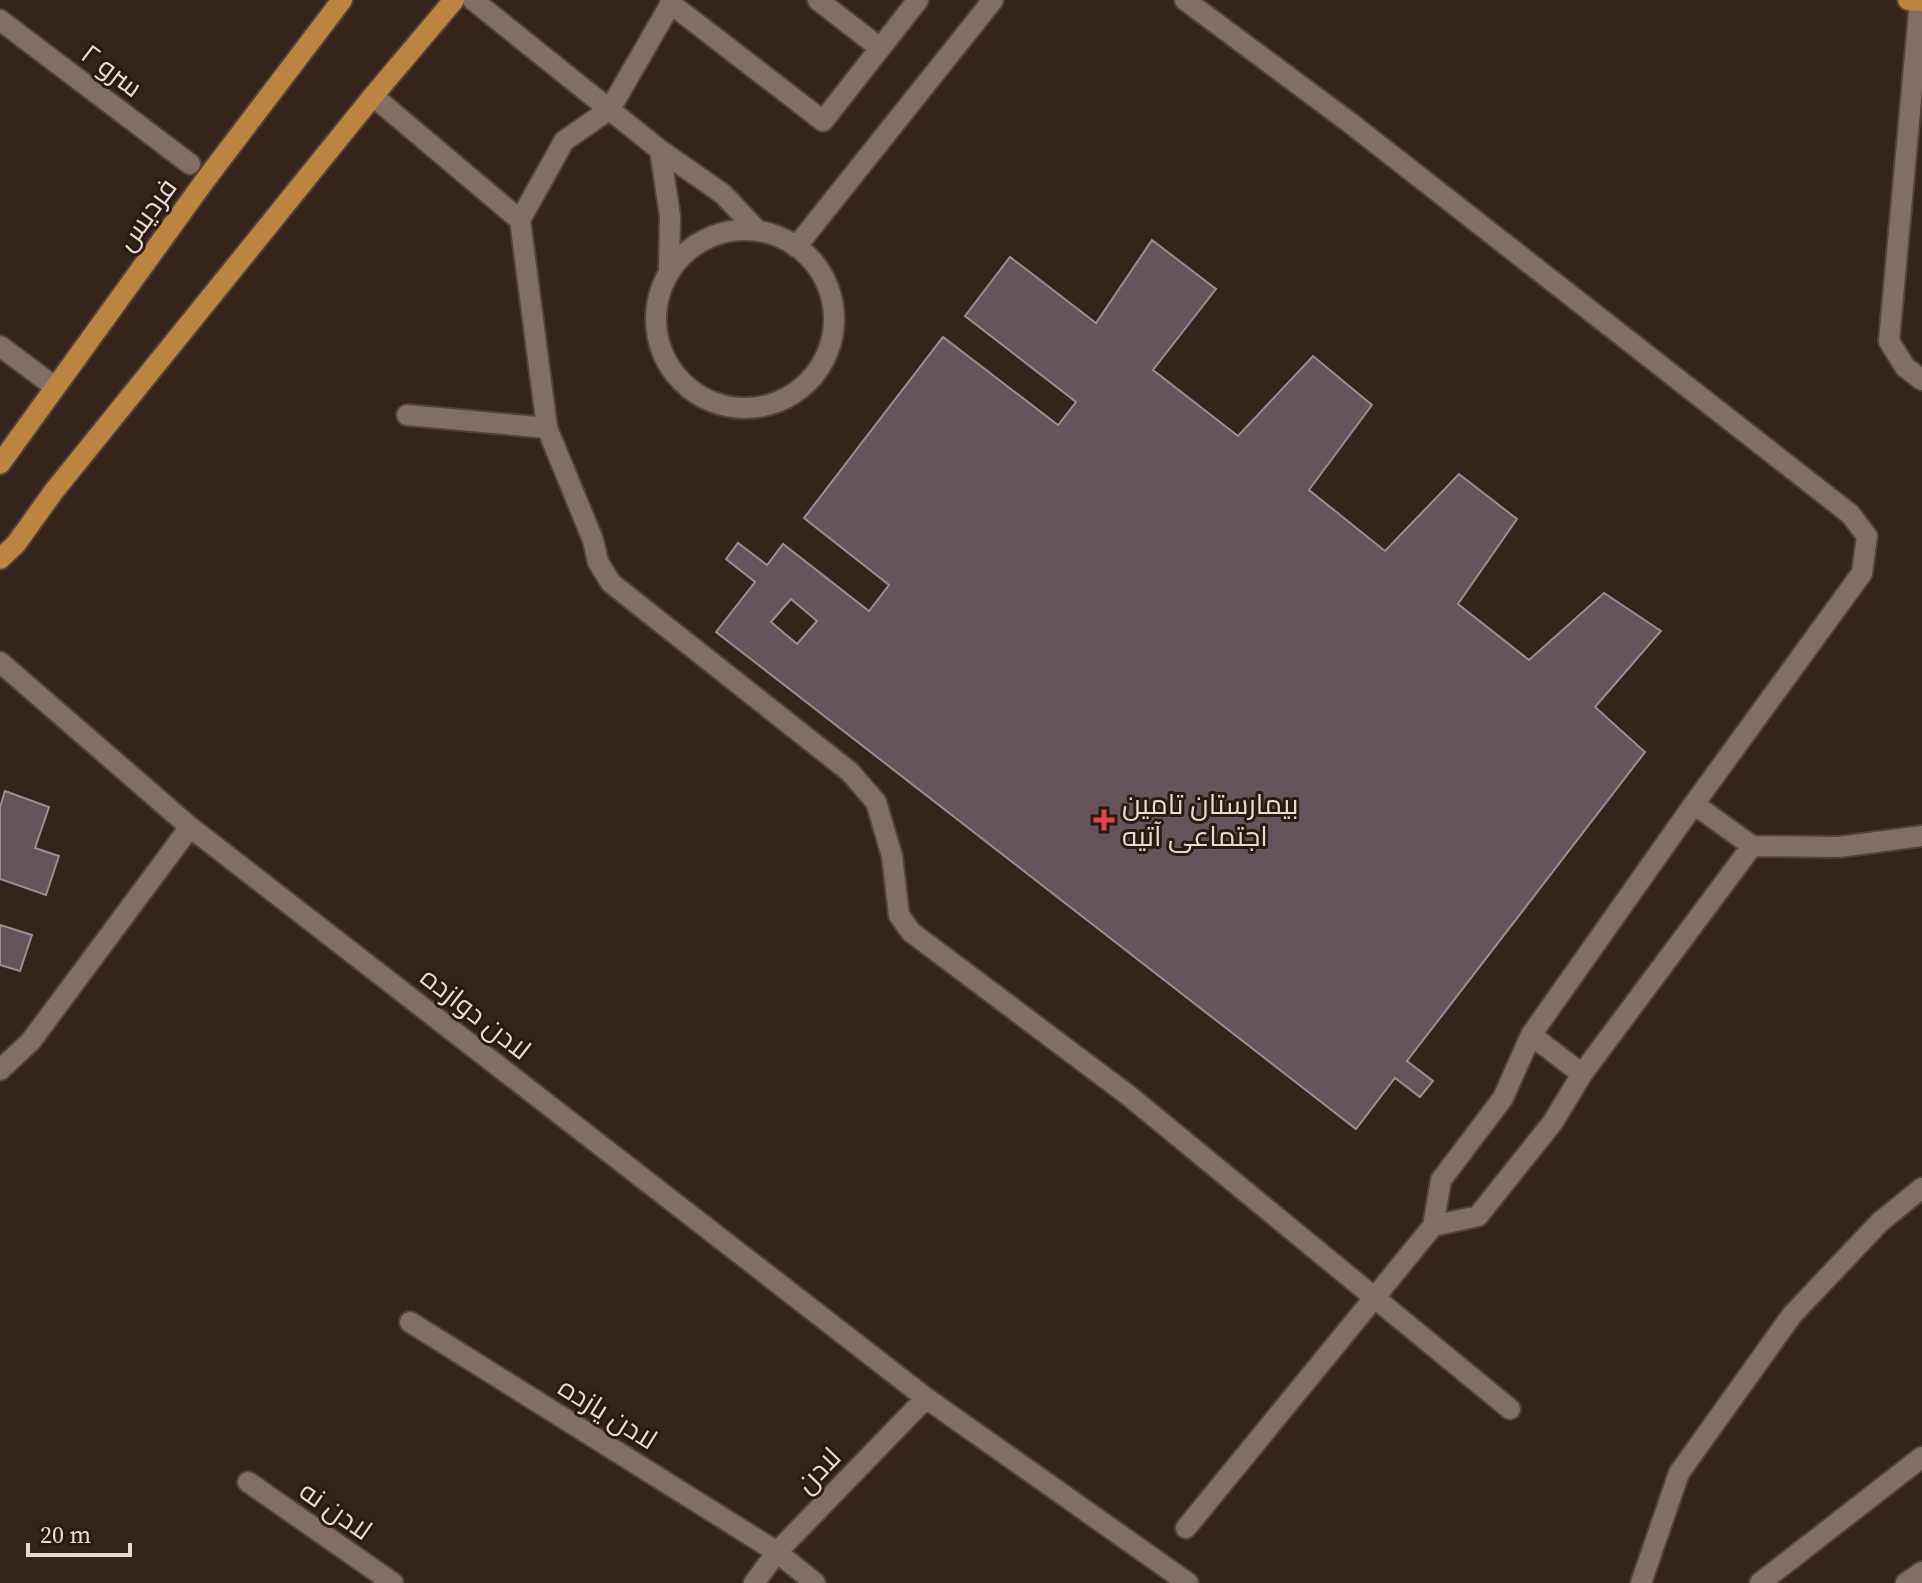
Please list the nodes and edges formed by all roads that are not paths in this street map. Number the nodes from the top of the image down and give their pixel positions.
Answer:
1 (342, 0) edge
2 (454, 0) edge
3 (473, 0) edge
4 (818, 0) edge
5 (918, 0) edge
6 (993, 0) edge
7 (1185, 0) edge
8 (1908, 0) edge
9 (1921, 1) edge
10 (672, 2) edge
11 (0, 20) edge
12 (880, 48) junction
13 (373, 96) junction
14 (610, 109) junction
15 (660, 150) junction
16 (190, 164) dead end
17 (520, 220) junction
18 (756, 229) junction
19 (796, 247) junction
20 (669, 268) junction
21 (0, 346) edge
22 (1922, 380) edge
23 (55, 387) junction
24 (407, 415) dead end
25 (547, 428) junction
26 (0, 464) edge
27 (0, 559) edge
28 (0, 662) edge
29 (1694, 804) junction
30 (190, 827) junction
31 (1922, 836) edge
32 (1752, 846) junction
33 (1531, 1035) junction
34 (0, 1070) edge
35 (1582, 1074) junction
36 (1922, 1188) edge
37 (1433, 1226) junction
38 (1374, 1297) junction
39 (410, 1322) dead end
40 (926, 1398) junction
41 (1510, 1409) dead end
42 (1922, 1457) edge
43 (248, 1482) dead end
44 (1186, 1528) dead end
45 (777, 1552) junction
46 (1922, 1572) edge
47 (393, 1583) edge
48 (754, 1583) edge
49 (815, 1583) edge
50 (1188, 1583) edge
51 (1641, 1583) edge
52 (1760, 1583) edge
53 (1906, 1583) edge

1 - 23 main road, فردیس
2 - 13 main road
3 - 14 street
4 - 12 street
5 - 12 street
6 - 19 street
7 - 29 street
8 - 9 main road
9 - 22 street
10 - 12 street
10 - 14 street
11 - 16 street, سرو ۲
13 - 17 street
13 - 27 main road
14 - 15 street
14 - 17 street
15 - 18 street
15 - 20 street
17 - 25 street
18 - 19 street
18 - 20 street
19 - 20 street
21 - 23 street
23 - 26 main road, فردیس
24 - 25 street
25 - 38 street
28 - 30 street, لادن دوازده
29 - 32 street
29 - 33 street
30 - 34 street
30 - 40 street, لادن دوازده
31 - 32 street
32 - 35 street
33 - 35 street
33 - 37 street
35 - 37 street
36 - 51 street
37 - 38 street
38 - 41 street
38 - 44 street
39 - 45 street, لادن یازده
40 - 45 street, لادن
40 - 50 street, لادن دوازده
42 - 52 street
43 - 47 street, لادن نه
45 - 48 street, لادن
45 - 49 street, لادن یازده
46 - 53 street

